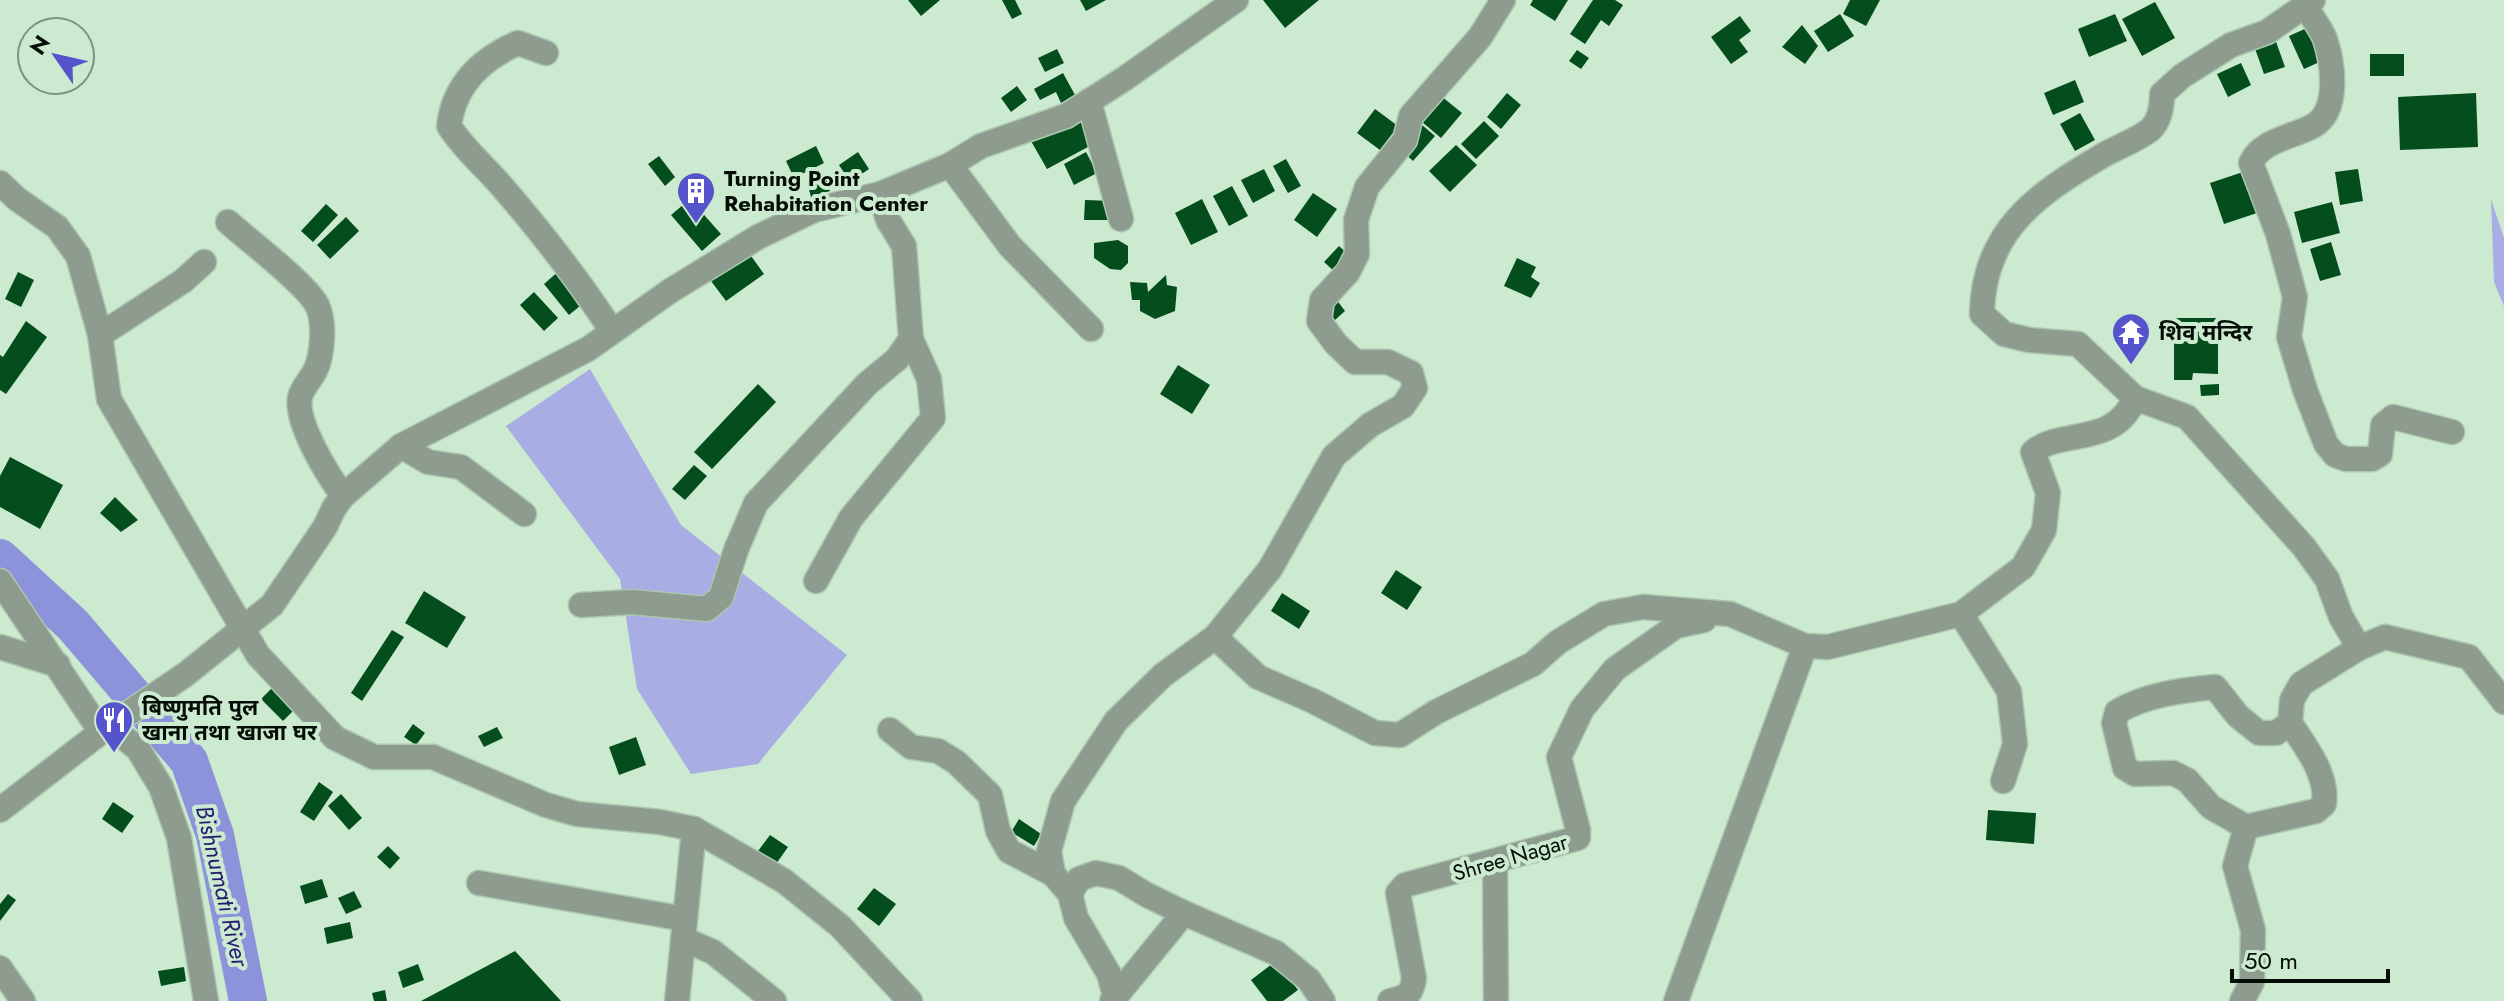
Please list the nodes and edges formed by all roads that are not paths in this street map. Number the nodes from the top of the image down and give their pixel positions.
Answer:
1 (1236, 0) edge
2 (1503, 0) edge
3 (2309, 4) edge
4 (546, 53) dead end
5 (1089, 101) junction
6 (950, 165) junction
7 (0, 183) edge
8 (880, 194) junction
9 (1121, 219) dead end
10 (228, 222) dead end
11 (204, 262) dead end
12 (1091, 329) dead end
13 (612, 331) junction
14 (100, 335) junction
15 (911, 339) junction
16 (2135, 398) junction
17 (2452, 432) dead end
18 (401, 446) junction
19 (343, 496) junction
20 (524, 514) dead end
21 (0, 581) edge
22 (816, 581) dead end
23 (581, 605) dead end
24 (1730, 614) junction
25 (1961, 614) junction
26 (244, 629) junction
27 (1215, 637) junction
28 (1805, 646) junction
29 (0, 647) edge
30 (2359, 648) junction
31 (58, 665) junction
32 (2504, 702) edge
33 (2290, 723) junction
34 (112, 725) junction
35 (890, 730) dead end
36 (2003, 781) dead end
37 (0, 810) edge
38 (2246, 827) junction
39 (694, 829) junction
40 (1495, 862) junction
41 (1053, 874) junction
42 (479, 883) dead end
43 (1070, 894) junction
44 (1184, 913) junction
45 (684, 929) junction
46 (0, 968) edge
47 (1113, 998) edge
48 (23, 1001) edge
49 (206, 1001) edge
50 (677, 1001) edge
51 (774, 1001) edge
52 (910, 1001) edge
53 (1323, 1001) edge
54 (1390, 1001) edge
55 (1496, 1001) edge
56 (1676, 1001) edge
57 (2242, 1001) edge

1 - 5 street
2 - 27 street
3 - 16 street
3 - 17 street
4 - 13 street
5 - 6 street
5 - 9 street
6 - 8 street
6 - 12 street
7 - 14 street
8 - 13 street
8 - 15 street
10 - 19 street
11 - 14 street
13 - 18 street
14 - 26 street
15 - 22 street
15 - 23 street
16 - 25 street
16 - 30 street
18 - 19 street
18 - 20 street
19 - 26 street
21 - 31 street
24 - 27 street
24 - 28 street
24 - 40 street, Shree Nagar
25 - 28 street
25 - 36 street
26 - 34 street
26 - 39 street
27 - 41 street
28 - 56 street
29 - 31 street
30 - 32 street
30 - 33 street
31 - 34 street
33 - 38 street
33 - 38 street
34 - 37 street
34 - 49 street
35 - 41 street
38 - 57 street
39 - 45 street
39 - 52 street
40 - 54 street, Shree Nagar
40 - 55 street
41 - 43 street
42 - 45 street
43 - 44 street
43 - 47 street
44 - 47 street
44 - 53 street
45 - 50 street
45 - 51 street
46 - 48 street

